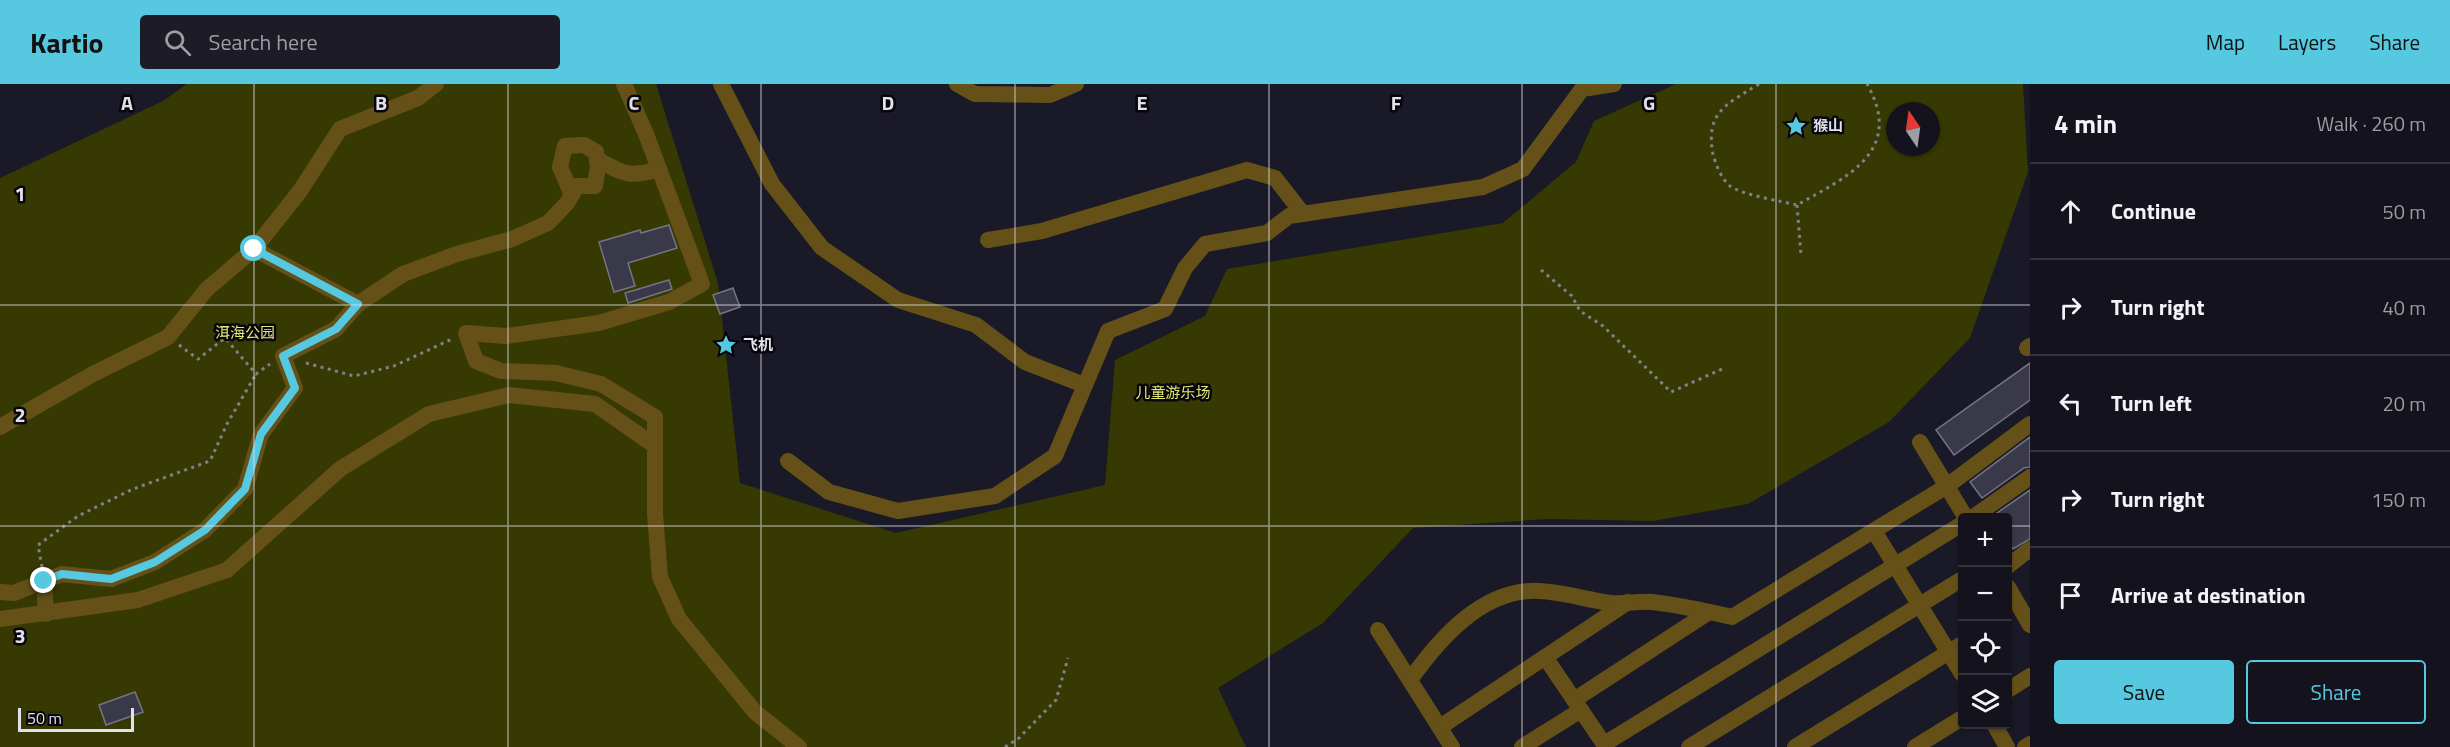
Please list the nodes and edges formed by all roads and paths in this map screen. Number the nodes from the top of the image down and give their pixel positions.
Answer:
1 (436, 84) edge
2 (624, 84) edge
3 (721, 84) edge
4 (957, 84) edge
5 (1076, 84) edge
6 (1614, 84) edge
7 (1759, 84) edge
8 (1867, 84) edge
9 (597, 159) junction
10 (659, 169) junction
11 (572, 195) junction
12 (1797, 205) junction
13 (1303, 214) junction
14 (988, 240) dead end
15 (254, 249) junction
16 (1801, 255) dead end
17 (1541, 270) dead end
18 (358, 304) junction
19 (1722, 369) dead end
20 (256, 374) dead end
21 (1084, 385) junction
22 (2030, 424) edge
23 (0, 427) edge
24 (1920, 442) dead end
25 (655, 446) junction
26 (788, 461) dead end
27 (2030, 477) edge
28 (1947, 486) junction
29 (1963, 513) edge
30 (1979, 513) edge
31 (1958, 526) edge
32 (1874, 531) junction
33 (2030, 549) edge
34 (2012, 562) edge
35 (1895, 565) junction
36 (44, 581) junction
37 (1958, 581) edge
38 (0, 592) edge
39 (1629, 601) junction
40 (1920, 605) junction
41 (2019, 609) edge
42 (1709, 612) junction
43 (46, 614) junction
44 (0, 619) edge
45 (2030, 624) edge
46 (1378, 630) dead end
47 (1956, 649) edge
48 (1545, 657) junction
49 (1068, 658) dead end
50 (2030, 676) edge
51 (1410, 680) junction
52 (2012, 687) edge
53 (1578, 705) junction
54 (1958, 720) edge
55 (1440, 727) junction
56 (1997, 729) edge
57 (2030, 744) edge
58 (1605, 745) edge
59 (799, 747) edge
60 (1005, 747) edge
61 (1452, 747) edge
62 (1522, 747) edge
63 (1689, 747) edge
64 (1795, 747) edge
65 (1915, 747) edge
66 (2007, 747) edge
67 (2025, 747) edge

1 - 15 street
2 - 10 street
3 - 21 street
4 - 5 street
6 - 13 street
7 - 12 path
8 - 12 path
9 - 10 street
9 - 11 street
9 - 11 street
10 - 25 street
11 - 18 street
12 - 16 path
13 - 14 street
13 - 21 street
15 - 18 street
15 - 23 street
17 - 19 path
18 - 36 street
20 - 36 path
21 - 26 street
22 - 28 street
24 - 28 street
25 - 43 street
25 - 59 street
27 - 30 street
28 - 29 street
28 - 32 street
31 - 35 street
32 - 35 street
32 - 42 street
33 - 34 street
35 - 40 street
35 - 58 street
36 - 38 street
36 - 43 street
37 - 40 street
39 - 42 street
39 - 48 street
39 - 51 street
40 - 47 street
40 - 63 street
41 - 45 street
42 - 53 street
43 - 44 street
46 - 51 street
47 - 64 street
48 - 53 street
48 - 55 street
49 - 60 path
50 - 52 street
51 - 55 street
53 - 58 street
53 - 62 street
54 - 65 street
55 - 61 street
56 - 66 street
57 - 67 street

